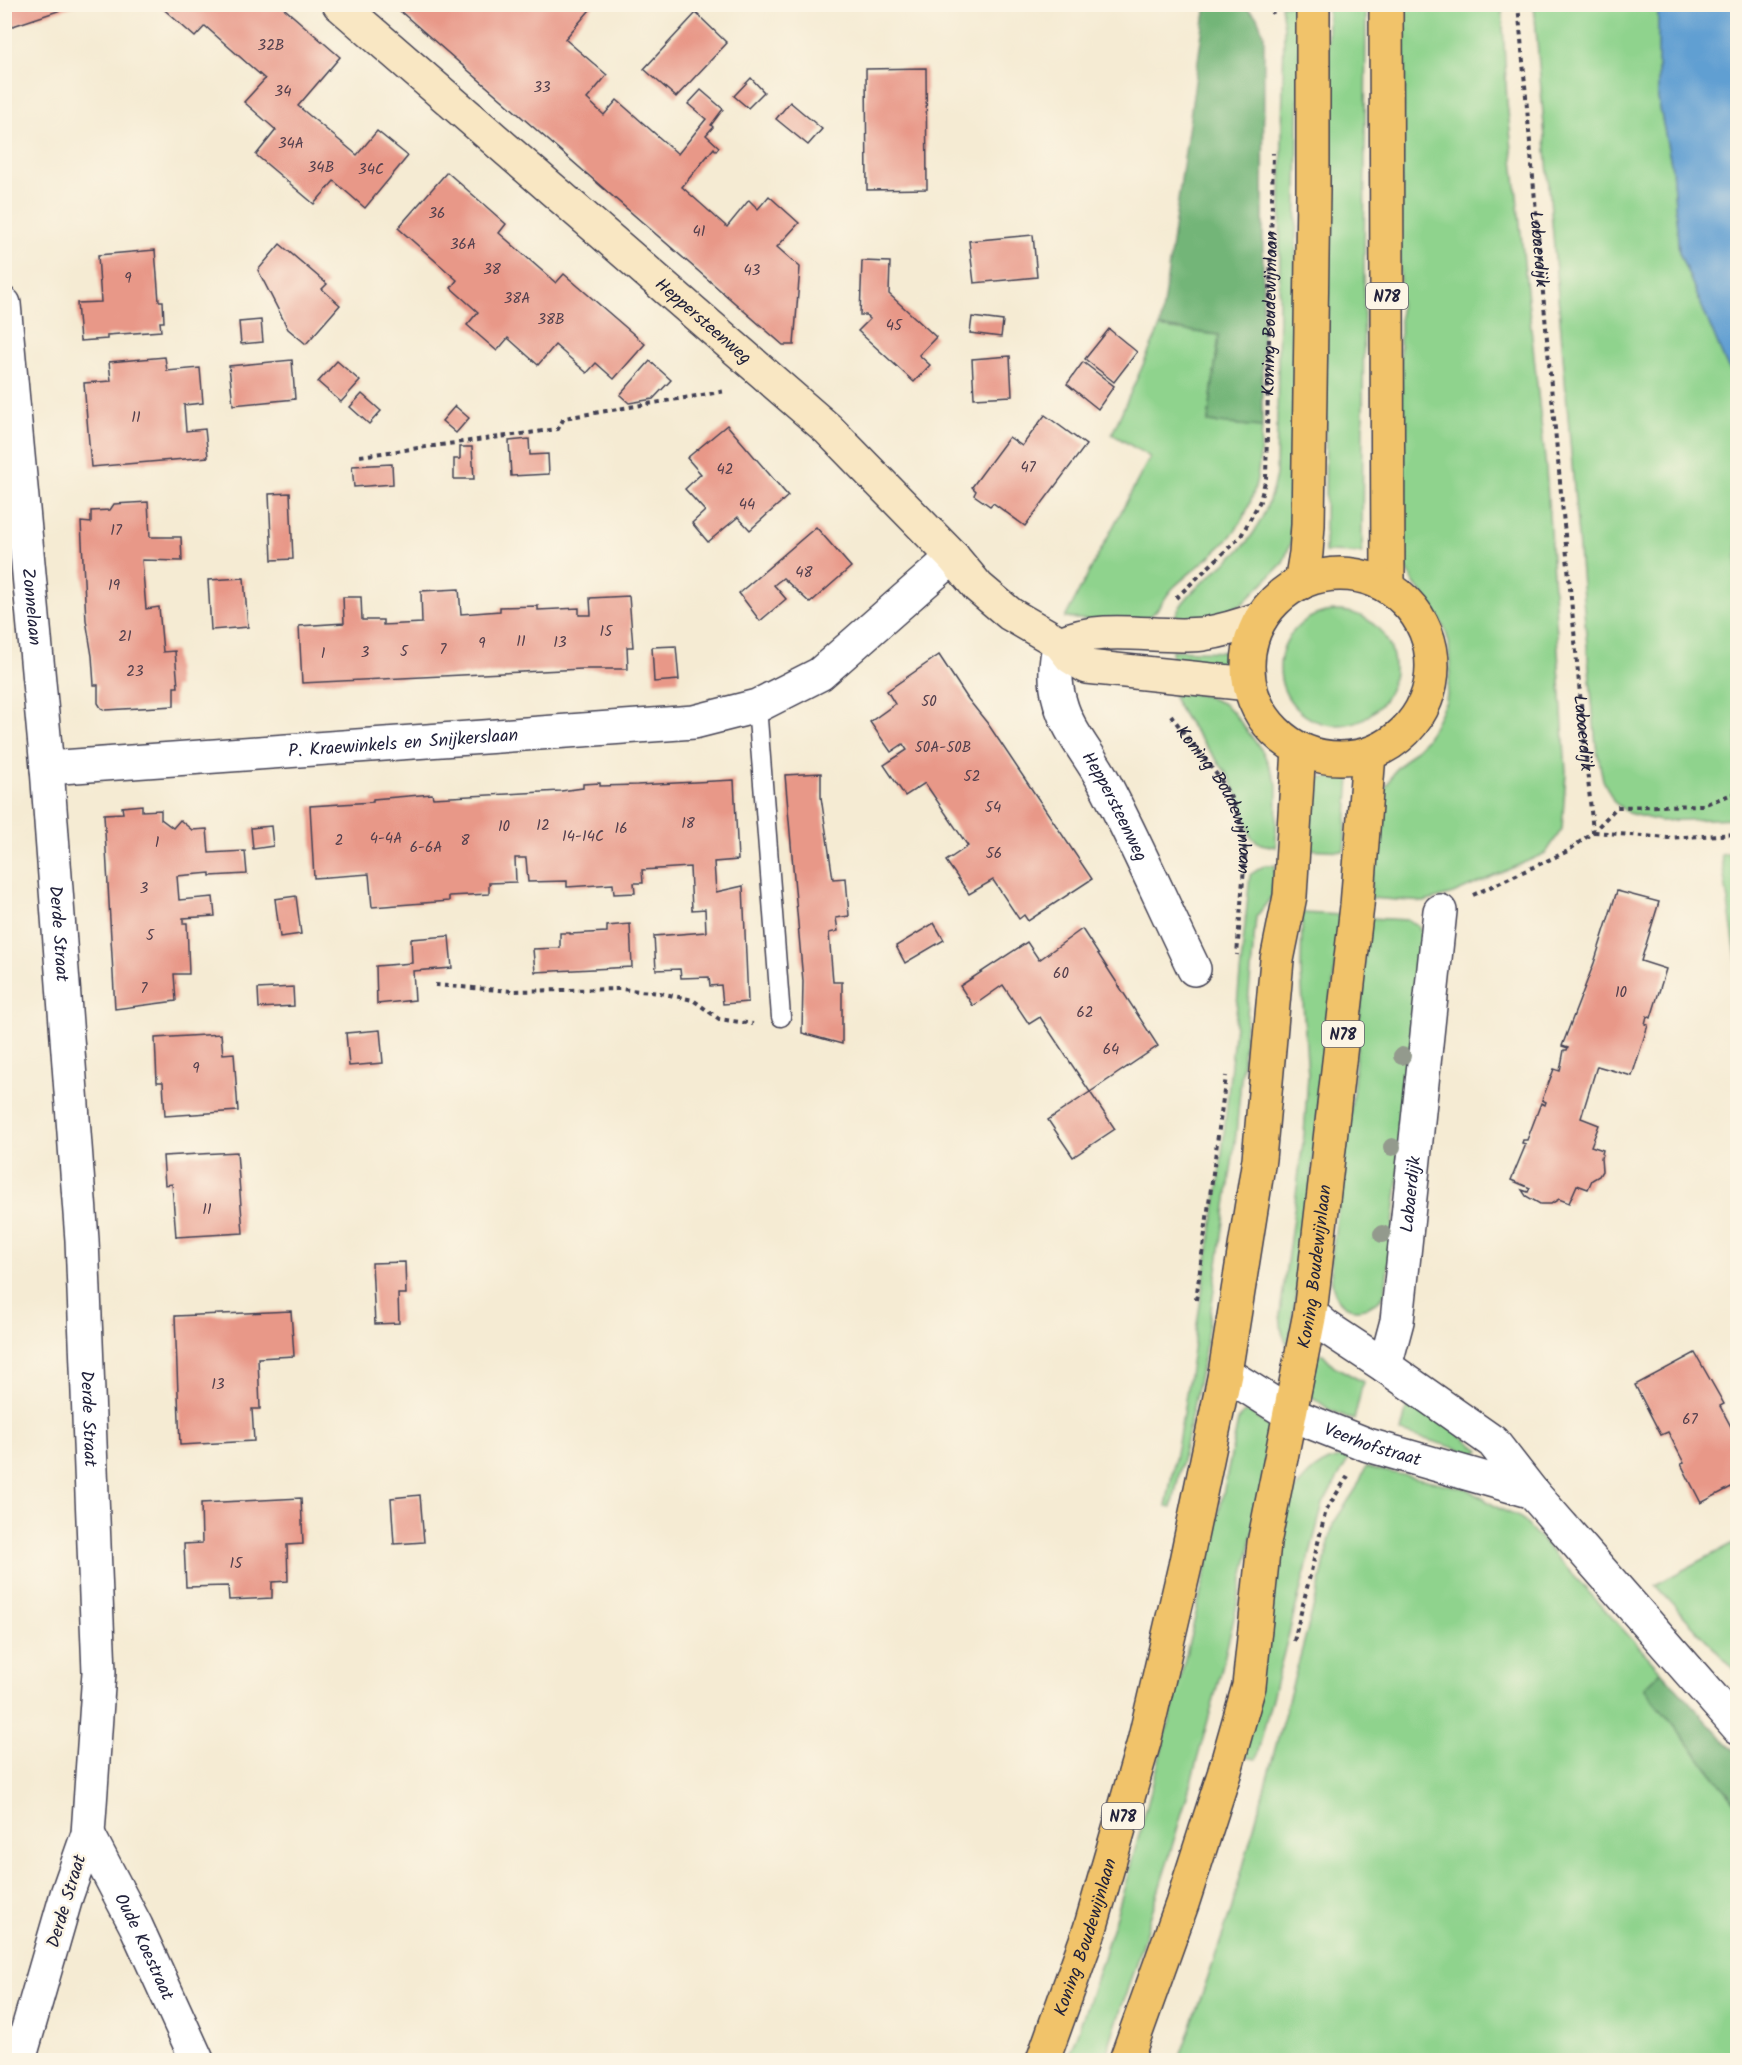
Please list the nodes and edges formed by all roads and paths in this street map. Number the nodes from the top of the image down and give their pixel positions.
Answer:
1 (1270, 4) edge
2 (1313, 4) edge
3 (1386, 4) edge
4 (1518, 4) edge
5 (349, 7) edge
6 (1275, 25) dead end
7 (1273, 144) dead end
8 (4, 304) edge
9 (774, 383) junction
10 (360, 456) dead end
11 (953, 557) junction
12 (1301, 583) junction
13 (1388, 587) junction
14 (1173, 603) dead end
15 (1261, 618) junction
16 (1060, 643) junction
17 (1249, 684) junction
18 (757, 706) junction
19 (1169, 712) dead end
20 (1299, 749) junction
21 (1369, 754) junction
22 (47, 768) junction
23 (1737, 792) edge
24 (1593, 832) junction
25 (1737, 834) edge
26 (1440, 911) joint
27 (1237, 959) dead end
28 (1194, 969) dead end
29 (435, 986) dead end
30 (781, 1017) joint
31 (1226, 1074) dead end
32 (1195, 1305) dead end
33 (1310, 1313) junction
34 (1385, 1366) junction
35 (1225, 1373) junction
36 (1290, 1414) junction
37 (1368, 1444) junction
38 (1532, 1492) junction
39 (1292, 1646) dead end
40 (1737, 1726) edge
41 (88, 1834) junction
42 (19, 2061) edge
43 (197, 2061) edge
44 (1043, 2061) edge
45 (1126, 2061) edge

1 - 6 path
2 - 12 main road
3 - 13 main road, N78
4 - 24 path, Labaerdijk
5 - 9 street, Heppersteenweg
7 - 14 path, Koning Boudewijnlaan
8 - 22 street, Zonnelaan
9 - 10 path
9 - 11 street, Heppersteenweg
11 - 16 street, Heppersteenweg
11 - 18 street, P. Kraewinkels en Snijkerslaan
12 - 13 main road
12 - 15 main road
13 - 21 main road
15 - 16 street
15 - 17 main road
16 - 17 street, Heppersteenweg
16 - 28 street, Heppersteenweg
17 - 20 main road
18 - 22 street, P. Kraewinkels en Snijkerslaan
18 - 30 lane
19 - 27 path, Koning Boudewijnlaan
20 - 21 main road
20 - 35 main road, Koning Boudewijnlaan / N78
21 - 33 main road, Koning Boudewijnlaan / N78
22 - 41 street, Derde Straat
23 - 24 path
24 - 25 path
24 - 26 path
26 - 34 street, Labaerdijk
29 - 30 path
31 - 32 path
33 - 34 street
33 - 36 main road, Koning Boudewijnlaan / N78
34 - 38 street
35 - 36 street, Veerhofstraat
35 - 44 main road, Koning Boudewijnlaan / N78
36 - 37 street, Veerhofstraat
36 - 45 main road, Koning Boudewijnlaan / N78
37 - 38 street, Veerhofstraat
37 - 39 path
38 - 40 street
41 - 42 street, Derde Straat
41 - 43 street, Oude Koestraat

